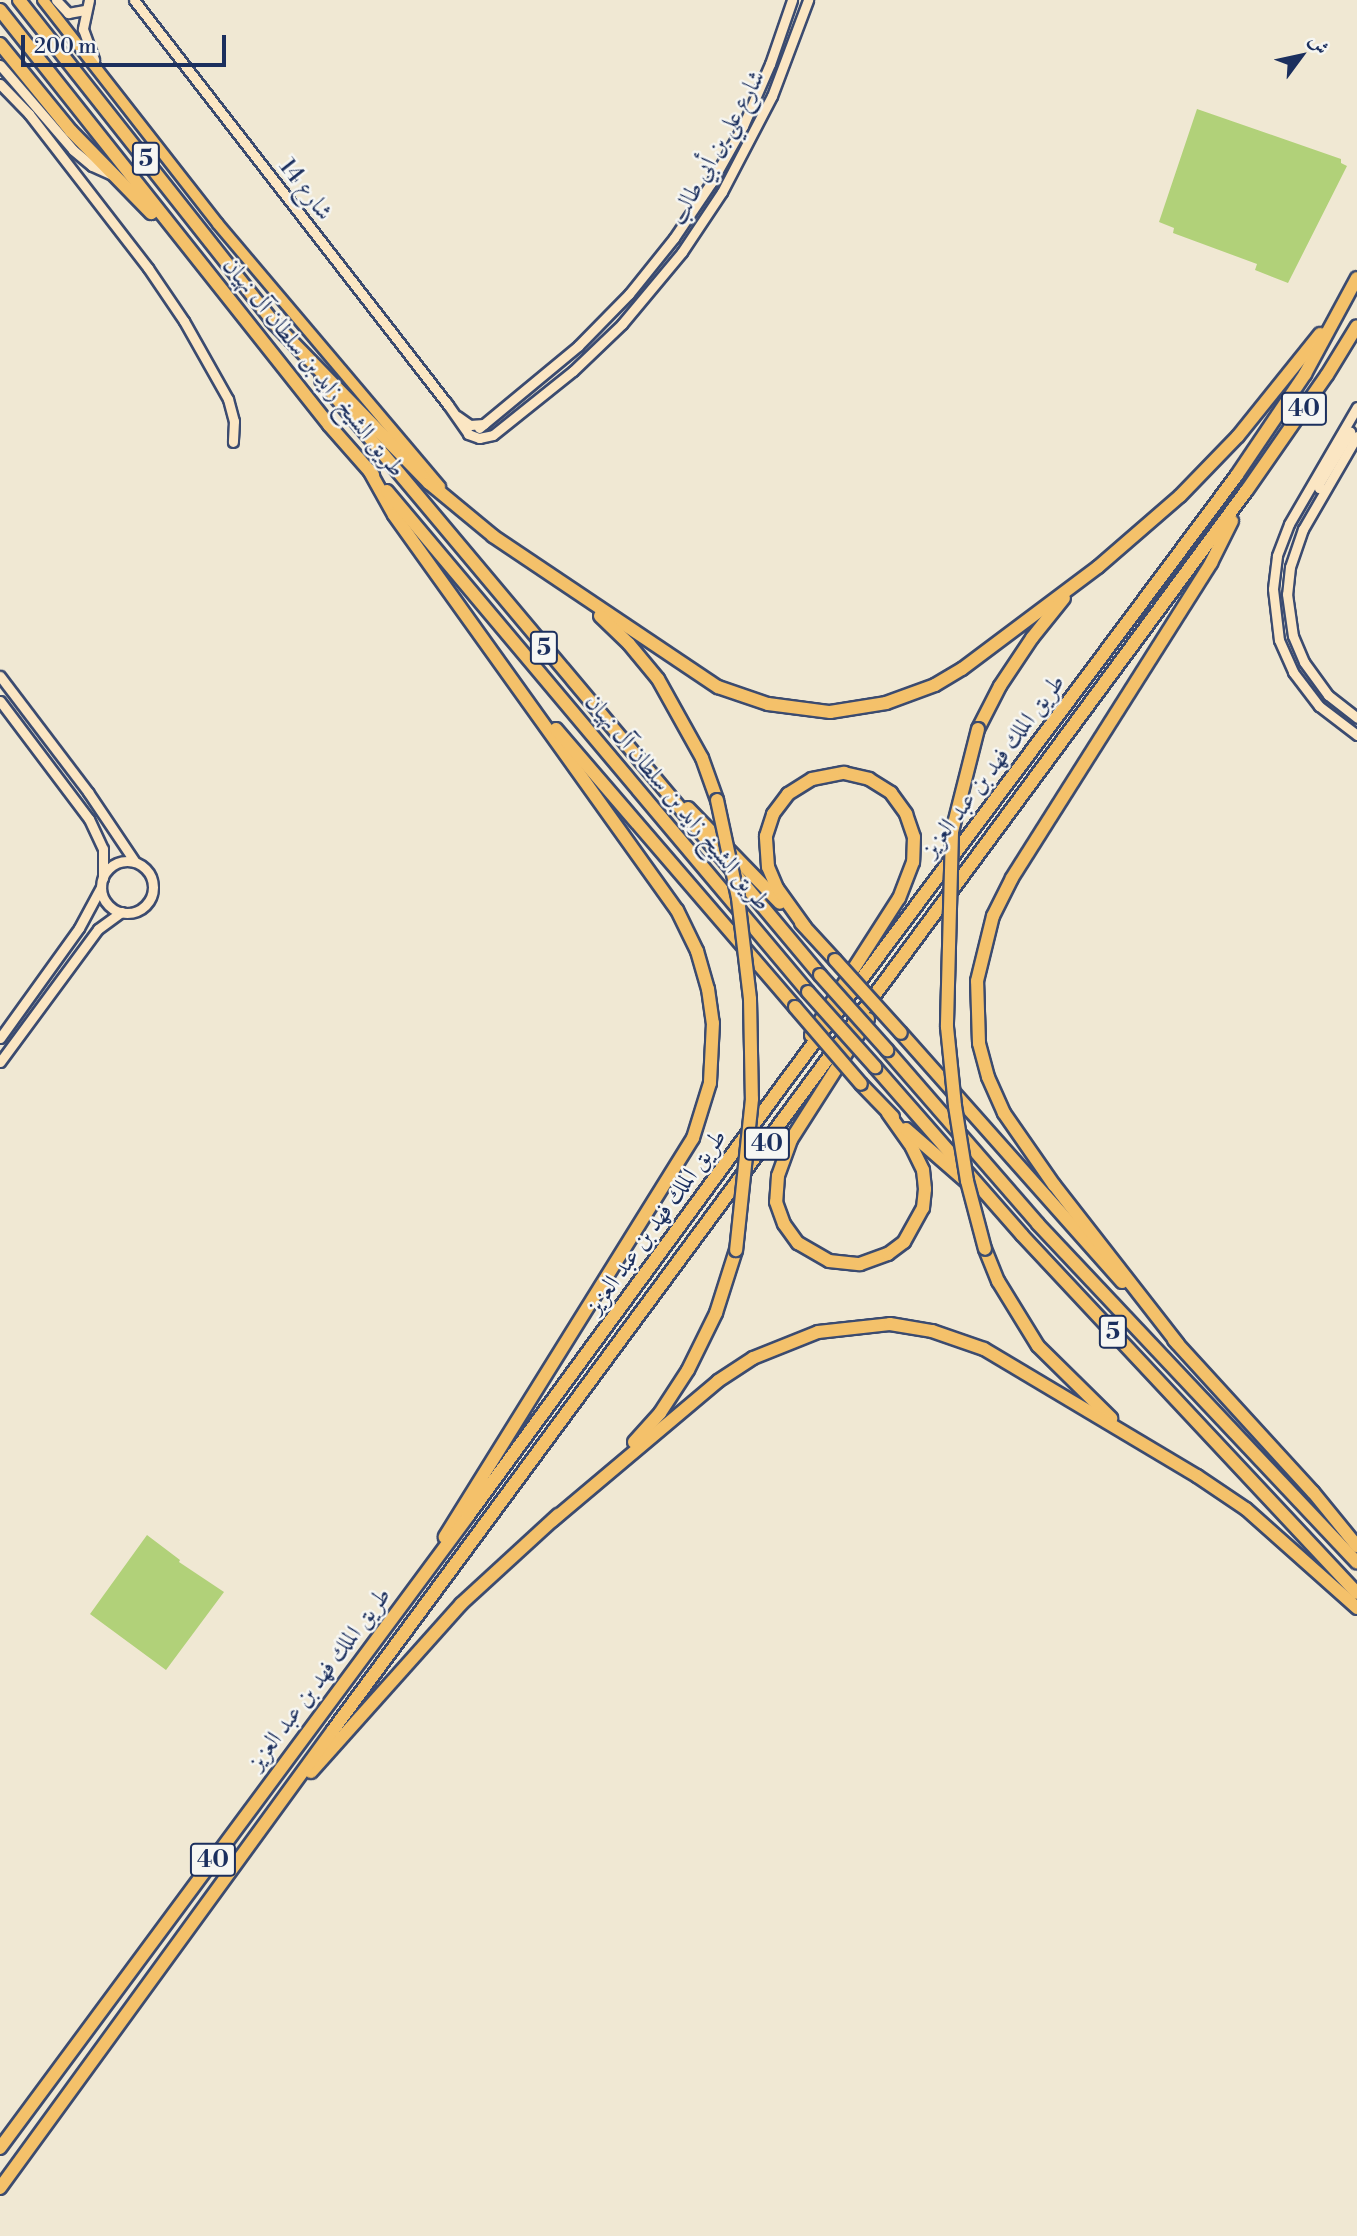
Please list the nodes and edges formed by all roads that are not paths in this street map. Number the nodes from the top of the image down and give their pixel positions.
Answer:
1 (19, 0) edge
2 (43, 0) edge
3 (56, 0) edge
4 (89, 0) edge
5 (134, 0) edge
6 (792, 0) edge
7 (808, 0) edge
8 (0, 10) edge
9 (85, 10) junction
10 (0, 44) edge
11 (0, 65) edge
12 (0, 85) edge
13 (109, 86) junction
14 (113, 176) junction
15 (711, 183) junction
16 (722, 192) junction
17 (681, 228) junction
18 (692, 237) junction
19 (181, 239) junction
20 (1357, 278) edge
21 (1338, 310) junction
22 (271, 320) junction
23 (1357, 326) edge
24 (527, 391) junction
25 (446, 402) junction
26 (536, 402) junction
27 (1357, 407) edge
28 (1357, 414) edge
29 (484, 425) junction
30 (1357, 436) edge
31 (482, 438) junction
32 (233, 442) dead end
33 (369, 470) junction
34 (1247, 490) junction
35 (1324, 490) junction
36 (450, 502) junction
37 (1098, 567) junction
38 (563, 584) junction
39 (0, 676) edge
40 (513, 678) junction
41 (0, 701) edge
42 (1357, 718) edge
43 (1357, 735) edge
44 (635, 757) junction
45 (102, 812) junction
46 (89, 818) junction
47 (135, 862) junction
48 (102, 882) junction
49 (121, 912) junction
50 (805, 928) junction
51 (46, 975) junction
52 (889, 980) junction
53 (57, 984) junction
54 (0, 1038) edge
55 (0, 1062) edge
56 (787, 1079) junction
57 (888, 1113) junction
58 (1022, 1235) junction
59 (1178, 1344) junction
60 (1157, 1452) junction
61 (1313, 1492) junction
62 (552, 1521) junction
63 (1357, 1539) edge
64 (1357, 1546) edge
65 (1357, 1563) edge
66 (426, 1571) junction
67 (1357, 1592) edge
68 (1357, 1608) edge
69 (285, 1798) junction
70 (0, 2148) edge
71 (0, 2188) edge

1 - 22 highway, طريق الشيخ زايد بن سلطان آل نهيان / 5
2 - 13 main road
3 - 9 street
4 - 9 street
5 - 25 street, شارع 14
6 - 15 street, شارع علي بن أبي طالب
7 - 16 street, شارع علي بن أبي طالب
8 - 19 highway, طريق الشيخ زايد بن سلطان آل نهيان / 5
9 - 13 street
10 - 14 highway, 5
11 - 14 street
12 - 32 street
13 - 36 main road
14 - 19 highway, 5
15 - 16 street
15 - 17 street, شارع علي بن أبي طالب
16 - 18 street, شارع علي بن أبي طالب
17 - 18 street
17 - 24 street, شارع علي بن أبي طالب
18 - 26 street, شارع علي بن أبي طالب
19 - 33 highway, طريق الشيخ زايد بن سلطان آل نهيان / 5
20 - 21 highway, طريق الملك فهد بن عبد العزيز / 40
21 - 37 highway
21 - 56 highway, طريق الملك فهد بن عبد العزيز / 40
22 - 36 highway
22 - 44 highway, طريق الشيخ زايد بن سلطان آل نهيان / 5
23 - 34 highway, طريق الملك فهد بن عبد العزيز / 40
24 - 26 street
24 - 29 street, شارع علي بن أبي طالب
25 - 29 street, شارع 14
25 - 31 street, شارع 14
26 - 31 street, شارع علي بن أبي طالب
27 - 43 street
28 - 35 street
29 - 31 street
30 - 35 street
33 - 40 highway
33 - 58 highway, طريق الشيخ زايد بن سلطان آل نهيان / 5, bridge
34 - 52 highway, طريق الملك فهد بن عبد العزيز / 40
34 - 59 highway
35 - 42 street
36 - 38 highway
37 - 38 highway
37 - 60 highway, bridge
38 - 62 highway, bridge
39 - 45 street
40 - 57 highway, bridge
40 - 66 highway
41 - 46 street
44 - 50 highway
44 - 65 highway, طريق الشيخ زايد بن سلطان آل نهيان / 5, bridge
45 - 46 street
45 - 47 street
46 - 48 street
47 - 48 street
47 - 49 street
48 - 49 street
48 - 51 street
49 - 53 street
50 - 56 highway
50 - 59 highway, bridge
51 - 53 street
51 - 54 street
52 - 57 highway
52 - 69 highway, طريق الملك فهد بن عبد العزيز / 40
53 - 55 street
56 - 66 highway, طريق الملك فهد بن عبد العزيز / 40
57 - 58 highway
58 - 67 highway, طريق الشيخ زايد بن سلطان آل نهيان / 5
59 - 61 highway
60 - 62 highway
60 - 68 highway
61 - 63 street
61 - 64 highway
62 - 69 highway
66 - 70 highway, طريق الملك فهد بن عبد العزيز / 40
69 - 71 highway, طريق الملك فهد بن عبد العزيز / 40

